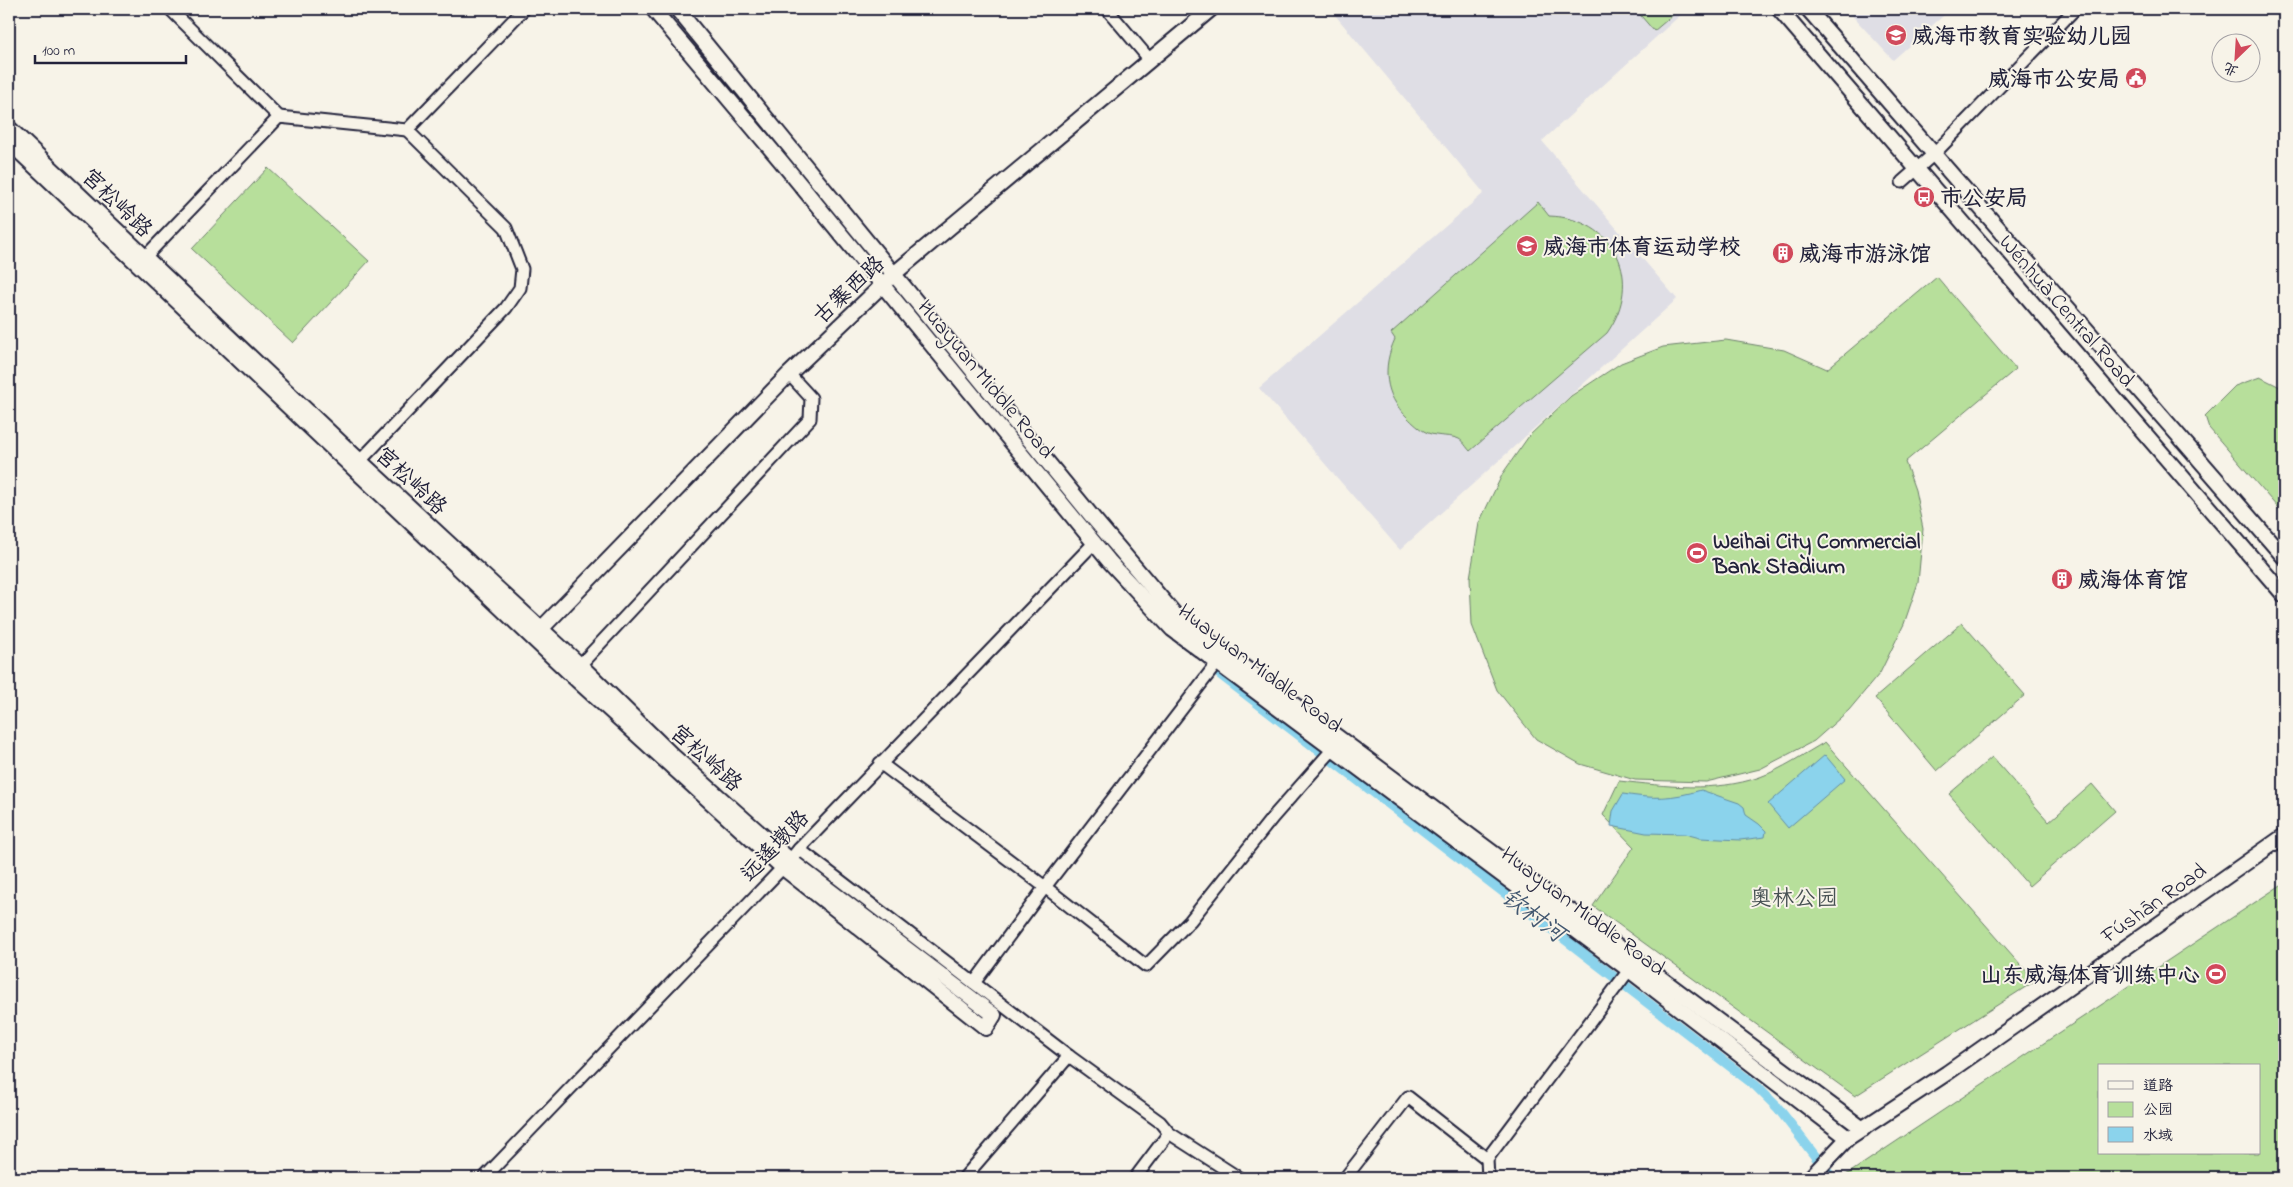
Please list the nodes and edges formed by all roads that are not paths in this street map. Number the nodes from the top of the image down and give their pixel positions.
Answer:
1 (170, 9) edge
2 (524, 9) edge
3 (653, 9) edge
4 (677, 9) edge
5 (1106, 9) edge
6 (1211, 9) edge
7 (1779, 9) edge
8 (1808, 9) edge
9 (2075, 9) edge
10 (1150, 60) junction
11 (279, 117) junction
12 (9, 128) edge
13 (407, 130) junction
14 (9, 142) edge
15 (1935, 153) junction
16 (1918, 169) junction
17 (1902, 182) dead end
18 (144, 257) junction
19 (895, 273) junction
20 (883, 286) junction
21 (789, 374) junction
22 (360, 461) junction
23 (1095, 542) junction
24 (2284, 557) edge
25 (2284, 595) edge
26 (541, 629) junction
27 (1217, 663) junction
28 (580, 665) junction
29 (1329, 754) junction
30 (880, 763) junction
31 (2284, 836) edge
32 (799, 848) junction
33 (786, 864) junction
34 (1045, 887) junction
35 (1627, 973) junction
36 (974, 983) junction
37 (1069, 1056) junction
38 (1863, 1129) junction
39 (1169, 1133) junction
40 (1848, 1138) junction
41 (1487, 1159) junction
42 (1812, 1176) edge
43 (484, 1178) edge
44 (964, 1178) edge
45 (1135, 1178) edge
46 (1239, 1178) edge
47 (1345, 1178) edge
48 (1488, 1178) edge

1 - 11 street
2 - 13 street
3 - 20 main road, Huayuan Middle Road
4 - 19 main road, Huayuan Middle Road
5 - 10 street
6 - 10 main road, 古寨西路
7 - 16 main road, Wénhuà Central Road
8 - 15 main road, Wénhuà Central Road
9 - 15 street
10 - 19 main road, 古寨西路
11 - 13 street
11 - 18 street
12 - 18 main road, 宫松岭路
13 - 22 street
14 - 33 main road
15 - 16 street
15 - 24 main road, Wénhuà Central Road
16 - 17 street
16 - 25 main road, Wénhuà Central Road
18 - 22 main road, 宫松岭路
19 - 20 main road, 古寨西路
19 - 38 main road, Huayuan Middle Road
20 - 21 main road, 古寨西路
20 - 23 main road, Huayuan Middle Road
21 - 26 main road, 古寨西路
21 - 28 street
22 - 26 main road, 宫松岭路
23 - 27 main road, Huayuan Middle Road
23 - 30 street, 远遥墩路
26 - 28 main road, 宫松岭路
27 - 29 main road, Huayuan Middle Road
27 - 34 street
28 - 33 main road, 宫松岭路
29 - 34 street
29 - 35 main road, Huayuan Middle Road
30 - 32 street, 远遥墩路
30 - 34 street
31 - 38 main road, Fúshān Road
32 - 33 street, 远遥墩路
32 - 36 street
33 - 33 main road
33 - 43 street, 远遥墩路
34 - 36 street
35 - 40 main road, Huayuan Middle Road
35 - 41 street
36 - 37 street
37 - 39 street
37 - 44 street
38 - 40 main road, Fúshān Road
39 - 45 street
39 - 46 street
40 - 42 main road, Fúshān Road
41 - 47 street
41 - 48 street

